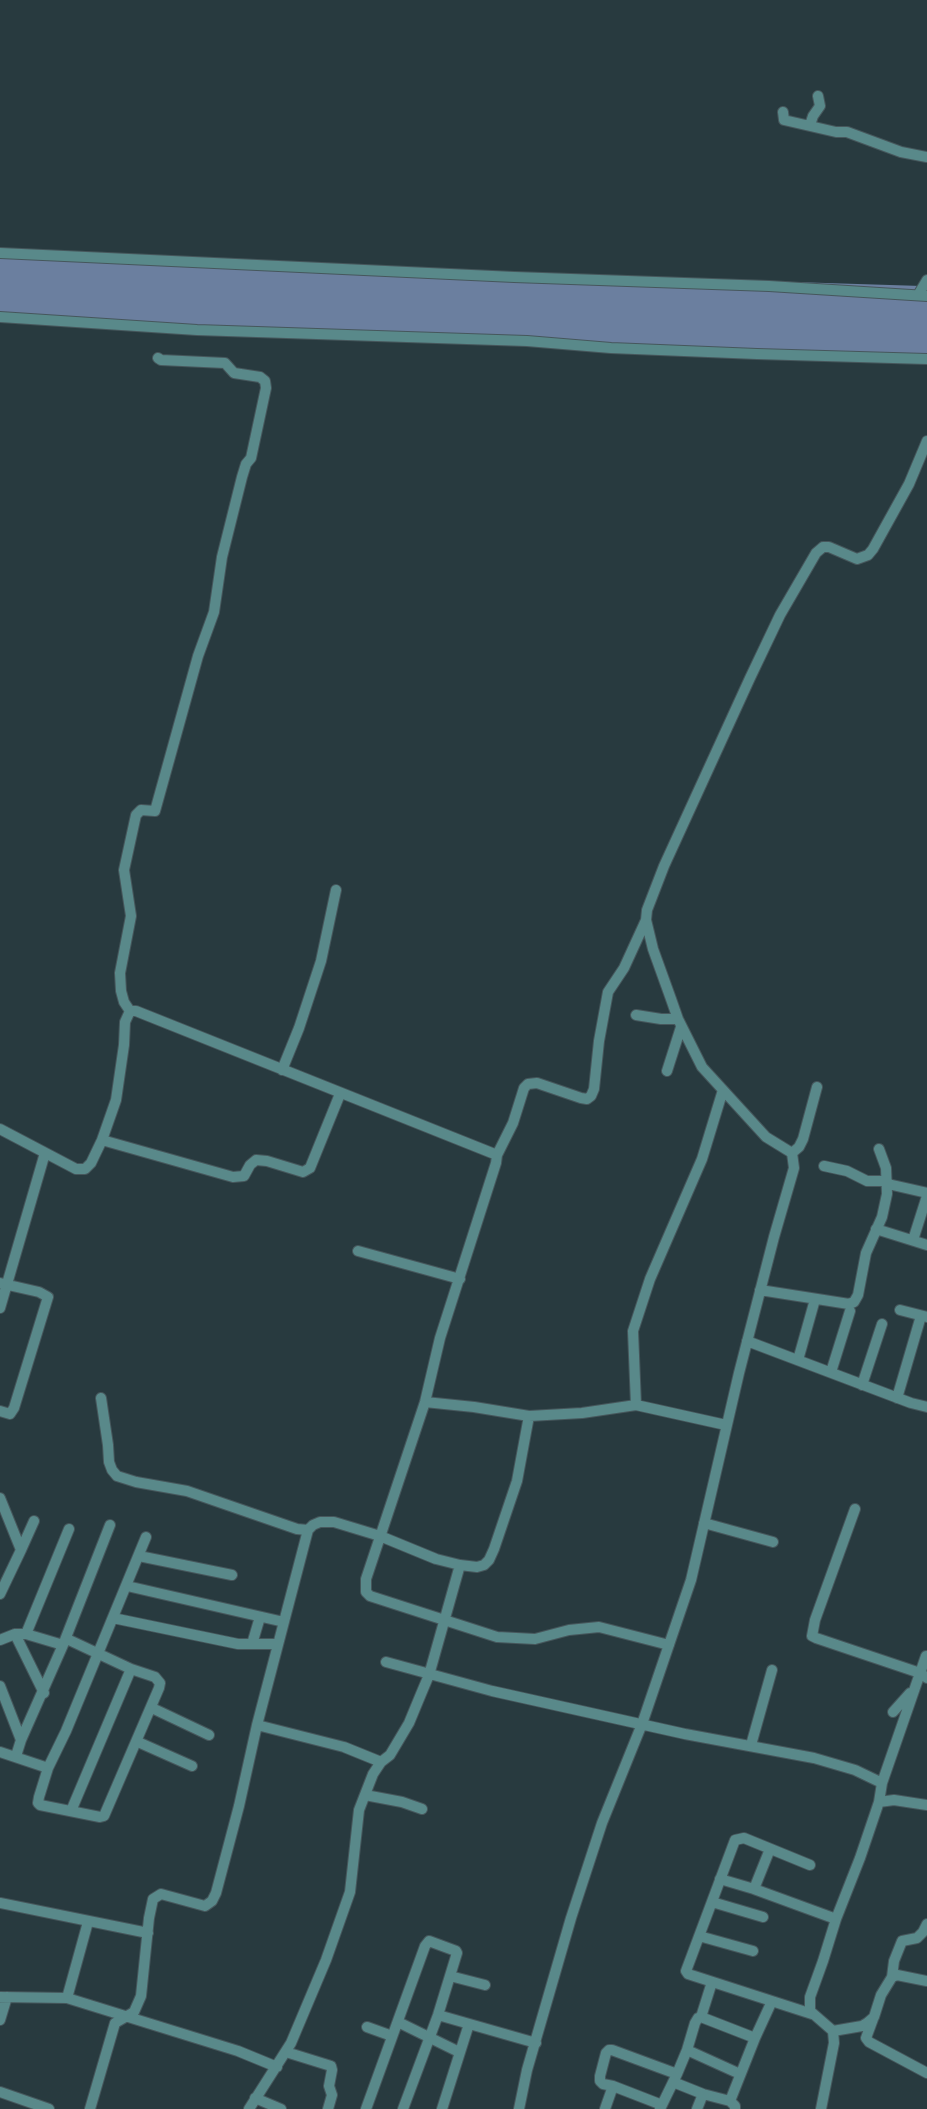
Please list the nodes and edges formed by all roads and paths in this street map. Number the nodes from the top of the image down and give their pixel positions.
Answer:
1 (818, 96) dead end
2 (783, 112) dead end
3 (810, 125) junction
4 (927, 157) edge
5 (0, 253) edge
6 (927, 280) edge
7 (923, 296) edge
8 (0, 317) edge
9 (158, 358) dead end
10 (927, 360) edge
11 (927, 441) edge
12 (336, 890) dead end
13 (646, 920) junction
14 (130, 1011) junction
15 (636, 1015) dead end
16 (680, 1023) junction
17 (282, 1070) junction
18 (667, 1071) dead end
19 (817, 1087) dead end
20 (723, 1090) junction
21 (340, 1094) junction
22 (0, 1128) edge
23 (102, 1140) junction
24 (879, 1149) dead end
25 (45, 1153) junction
26 (792, 1153) junction
27 (496, 1155) junction
28 (824, 1166) dead end
29 (888, 1183) junction
30 (927, 1193) edge
31 (927, 1196) edge
32 (876, 1229) junction
33 (913, 1240) junction
34 (927, 1244) edge
35 (358, 1251) dead end
36 (460, 1279) junction
37 (4, 1284) edge
38 (760, 1290) junction
39 (814, 1303) dead end
40 (0, 1308) edge
41 (900, 1310) dead end
42 (850, 1311) dead end
43 (924, 1317) edge
44 (882, 1324) dead end
45 (747, 1342) junction
46 (798, 1360) junction
47 (831, 1372) junction
48 (862, 1384) junction
49 (101, 1398) dead end
50 (897, 1398) junction
51 (425, 1402) junction
52 (636, 1405) junction
53 (927, 1407) edge
54 (0, 1411) edge
55 (529, 1416) junction
56 (726, 1425) junction
57 (0, 1498) edge
58 (855, 1508) dead end
59 (34, 1521) dead end
60 (704, 1523) junction
61 (110, 1525) dead end
62 (69, 1529) dead end
63 (308, 1530) junction
64 (380, 1536) junction
65 (146, 1537) dead end
66 (773, 1542) dead end
67 (22, 1550) junction
68 (139, 1556) junction
69 (460, 1566) junction
70 (232, 1574) dead end
71 (127, 1586) junction
72 (1, 1591) edge
73 (260, 1617) junction
74 (113, 1618) junction
75 (444, 1620) junction
76 (284, 1622) junction
77 (20, 1634) junction
78 (0, 1640) edge
79 (65, 1642) junction
80 (252, 1644) junction
81 (277, 1644) junction
82 (670, 1645) junction
83 (98, 1653) junction
84 (926, 1656) edge
85 (386, 1662) dead end
86 (131, 1669) junction
87 (772, 1670) dead end
88 (429, 1675) junction
89 (925, 1675) edge
90 (0, 1686) edge
91 (44, 1693) junction
92 (152, 1708) junction
93 (893, 1712) dead end
94 (642, 1724) junction
95 (257, 1725) junction
96 (209, 1735) dead end
97 (22, 1740) junction
98 (138, 1742) junction
99 (751, 1745) junction
100 (0, 1752) edge
101 (16, 1756) junction
102 (381, 1762) junction
103 (192, 1766) dead end
104 (48, 1768) junction
105 (882, 1783) junction
106 (365, 1795) junction
107 (878, 1802) junction
108 (927, 1805) edge
109 (422, 1809) dead end
110 (71, 1811) junction
111 (770, 1849) junction
112 (810, 1865) dead end
113 (720, 1879) junction
114 (754, 1889) junction
115 (712, 1902) junction
116 (0, 1903) edge
117 (763, 1917) dead end
118 (836, 1919) junction
119 (88, 1922) junction
120 (927, 1924) edge
121 (148, 1932) junction
122 (699, 1936) junction
123 (753, 1951) dead end
124 (450, 1976) junction
125 (892, 1977) junction
126 (927, 1981) edge
127 (712, 1982) junction
128 (485, 1985) dead end
129 (3, 1997) edge
130 (67, 1998) junction
131 (772, 2001) junction
132 (812, 2014) junction
133 (128, 2016) junction
134 (438, 2016) junction
135 (702, 2017) junction
136 (874, 2017) junction
137 (0, 2020) edge
138 (398, 2022) junction
139 (469, 2024) junction
140 (367, 2027) dead end
141 (833, 2031) junction
142 (392, 2036) junction
143 (430, 2037) junction
144 (755, 2038) junction
145 (536, 2043) junction
146 (687, 2050) junction
147 (286, 2052) junction
148 (459, 2052) junction
149 (277, 2067) junction
150 (927, 2073) edge
151 (740, 2074) junction
152 (675, 2078) junction
153 (612, 2086) junction
154 (0, 2092) edge
155 (703, 2094) junction
156 (256, 2098) junction
157 (732, 2105) edge
158 (661, 2107) edge
159 (50, 2109) edge
160 (90, 2109) edge
161 (249, 2109) edge
162 (281, 2109) edge
163 (328, 2109) edge
164 (366, 2109) edge
165 (403, 2109) edge
166 (442, 2109) edge
167 (519, 2109) edge
168 (605, 2109) edge
169 (697, 2109) edge
170 (821, 2109) edge

1 - 3 street
2 - 3 street
3 - 4 street
5 - 7 street
6 - 7 street
8 - 10 street
9 - 14 street
11 - 13 street
12 - 17 street
13 - 16 street
13 - 27 street
14 - 17 street
14 - 23 street
15 - 16 street
16 - 18 street
16 - 20 street
17 - 21 street
19 - 26 street
20 - 26 street
20 - 52 street
21 - 23 street
21 - 27 street
22 - 25 street
23 - 25 street
24 - 29 street
25 - 37 street
26 - 38 street
27 - 36 street
28 - 29 street
29 - 30 street
29 - 32 street
31 - 33 street
32 - 33 street
32 - 38 street
33 - 34 street
35 - 36 street
36 - 51 street
37 - 40 street
37 - 54 street
38 - 45 street
39 - 46 street
41 - 43 street
42 - 47 street
43 - 50 street
44 - 48 street
45 - 46 street
45 - 56 street
46 - 47 street
47 - 48 street
48 - 50 street
49 - 63 street
50 - 53 street
51 - 55 street
51 - 64 street
52 - 55 street
52 - 56 street
55 - 69 street
56 - 60 street
57 - 67 street
58 - 89 street
59 - 67 street
60 - 66 street
60 - 82 street
61 - 79 street
62 - 77 street
63 - 64 street
63 - 76 street
64 - 69 street
64 - 75 street
65 - 68 street
67 - 72 street
68 - 70 street
68 - 71 street
69 - 75 street
71 - 73 street
71 - 74 street
73 - 76 street
73 - 80 street
74 - 80 street
74 - 83 street
75 - 82 street
75 - 88 street
76 - 81 street
77 - 78 street
77 - 79 street
77 - 91 street
79 - 83 street
79 - 91 street
80 - 81 street
81 - 95 street
82 - 94 street
83 - 86 street
83 - 104 street
84 - 89 street
85 - 88 street
86 - 92 street
86 - 110 street
87 - 99 street
88 - 94 street
88 - 102 street
89 - 93 street
89 - 105 street
90 - 97 street
91 - 97 street
92 - 96 street
92 - 98 street
94 - 99 street
94 - 145 street
95 - 102 street
95 - 121 street
97 - 101 street
98 - 103 street
98 - 110 street
99 - 105 street
100 - 101 street
101 - 104 street
102 - 106 street
104 - 110 street
105 - 107 street
106 - 109 street
106 - 147 street
107 - 108 street
107 - 118 street
111 - 112 street
111 - 113 street
111 - 114 street
113 - 114 street
113 - 115 street
114 - 118 street
115 - 117 street
115 - 122 street
116 - 119 street
118 - 132 street
119 - 121 street
119 - 130 street
120 - 125 street
121 - 133 street
122 - 123 street
122 - 127 street
124 - 128 street
124 - 134 street
124 - 138 street
125 - 126 street
125 - 136 street
127 - 131 street
127 - 135 street
129 - 130 street
129 - 137 street
130 - 133 street
131 - 132 street
131 - 144 street
132 - 141 street
133 - 149 street
133 - 160 street
134 - 139 street
134 - 143 street
135 - 144 street
135 - 146 street
136 - 141 street
136 - 150 street
138 - 142 street
138 - 143 street
139 - 145 street
139 - 148 street
140 - 142 street
141 - 170 street
142 - 164 street
143 - 148 street
143 - 165 street
144 - 151 street
145 - 167 street
146 - 151 street
146 - 152 street
147 - 149 street
147 - 163 street
148 - 166 street
149 - 156 street
151 - 157 street
152 - 153 street
152 - 155 street
152 - 158 street
153 - 158 street
153 - 168 street
154 - 159 street
155 - 157 street
155 - 169 street
156 - 161 street
156 - 162 street

